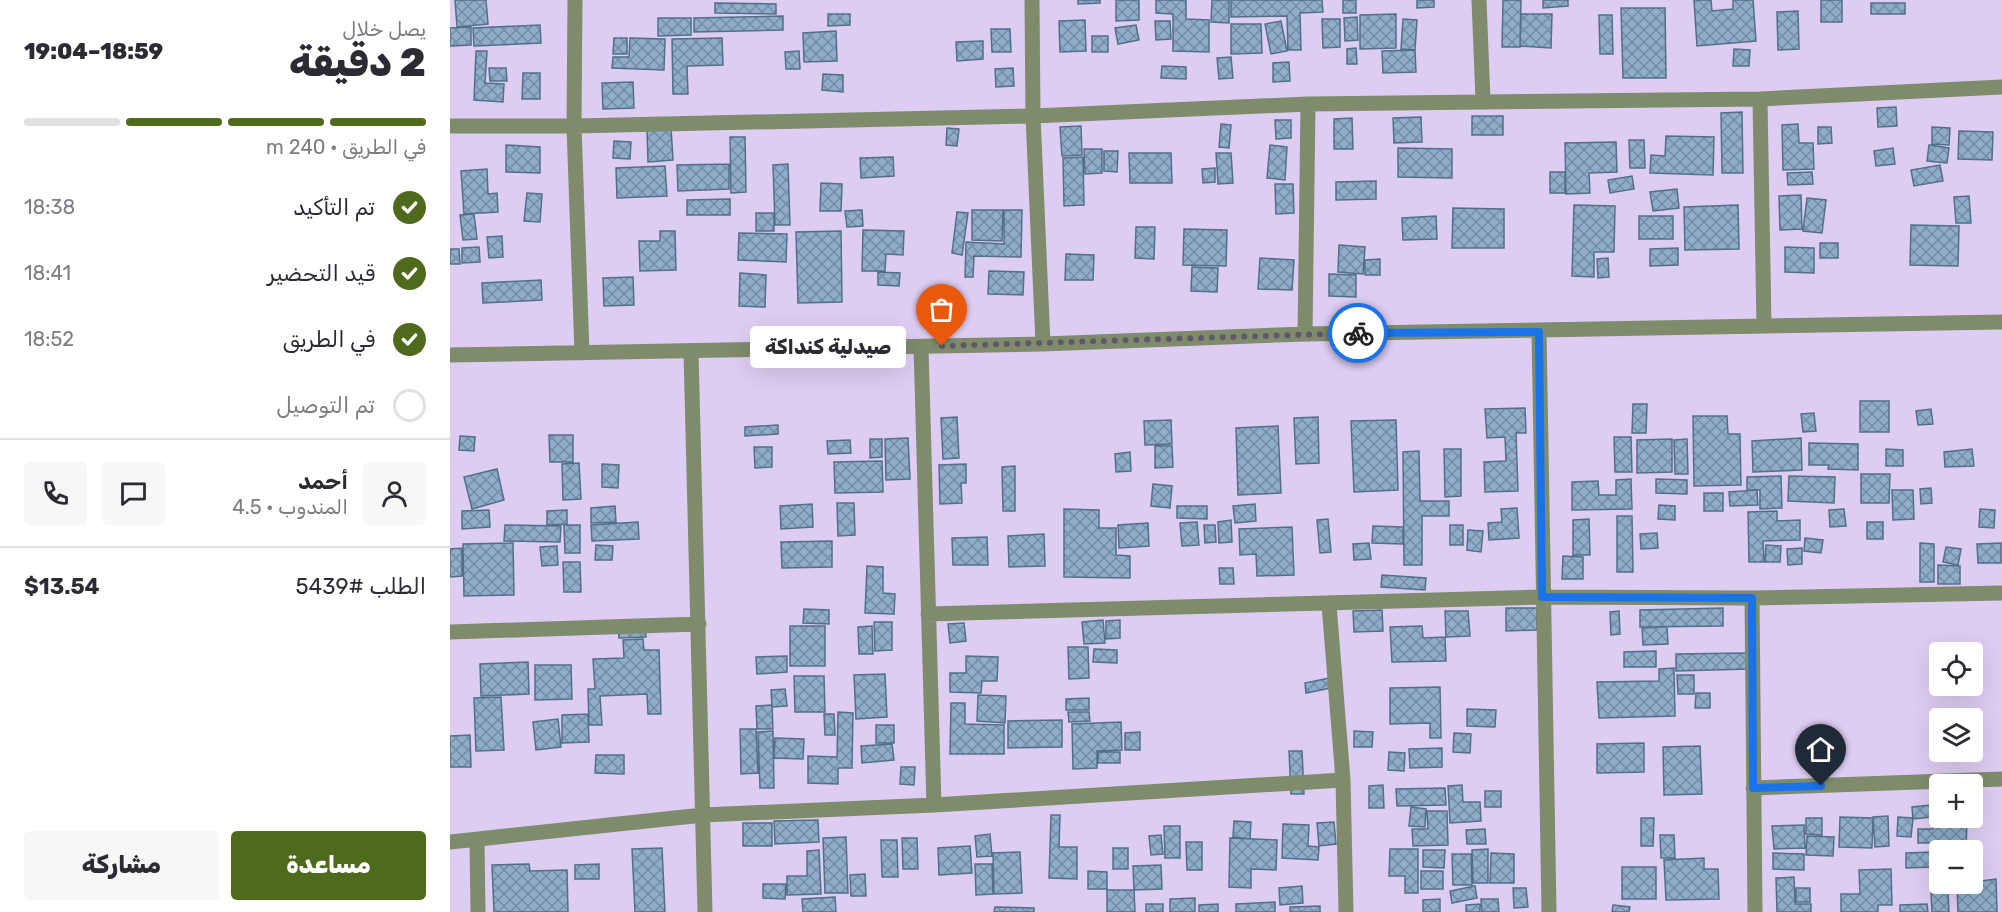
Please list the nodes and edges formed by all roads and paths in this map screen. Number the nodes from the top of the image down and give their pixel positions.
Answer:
1 (575, 0) edge
2 (1032, 0) edge
3 (1479, 0) edge
4 (2002, 87) edge
5 (1760, 99) junction
6 (1483, 100) junction
7 (1308, 104) junction
8 (1033, 116) junction
9 (450, 126) edge
10 (574, 126) junction
11 (2002, 322) edge
12 (1764, 326) junction
13 (1539, 332) junction
14 (1305, 334) junction
15 (1043, 344) junction
16 (921, 347) junction
17 (691, 351) junction
18 (582, 352) junction
19 (450, 355) edge
20 (2002, 593) edge
21 (1542, 597) junction
22 (1752, 598) junction
23 (1329, 604) junction
24 (928, 614) junction
25 (699, 624) junction
26 (450, 632) edge
27 (1342, 780) junction
28 (2002, 780) edge
29 (1753, 788) junction
30 (934, 805) junction
31 (703, 815) junction
32 (477, 841) junction
33 (450, 842) edge
34 (478, 912) edge
35 (705, 912) edge
36 (1346, 912) edge
37 (1549, 912) edge
38 (1755, 912) edge

1 - 10 street
2 - 8 street
3 - 6 street
4 - 5 street
5 - 6 street
5 - 12 street
6 - 7 street
7 - 8 street
7 - 14 street
8 - 10 street
8 - 15 street
9 - 10 street
10 - 18 street
11 - 12 street
12 - 13 street
13 - 14 street
13 - 21 street
14 - 15 street
15 - 16 street
16 - 17 street
16 - 24 street
17 - 18 street
17 - 25 street
18 - 19 street
20 - 22 street
21 - 22 street
21 - 23 street
21 - 37 street
22 - 29 street
23 - 24 street
23 - 27 street
24 - 30 street
25 - 26 street
25 - 31 street
27 - 30 street
27 - 36 street
28 - 29 street
29 - 38 street
30 - 31 street
31 - 32 street
31 - 35 street
32 - 33 street
32 - 34 street

